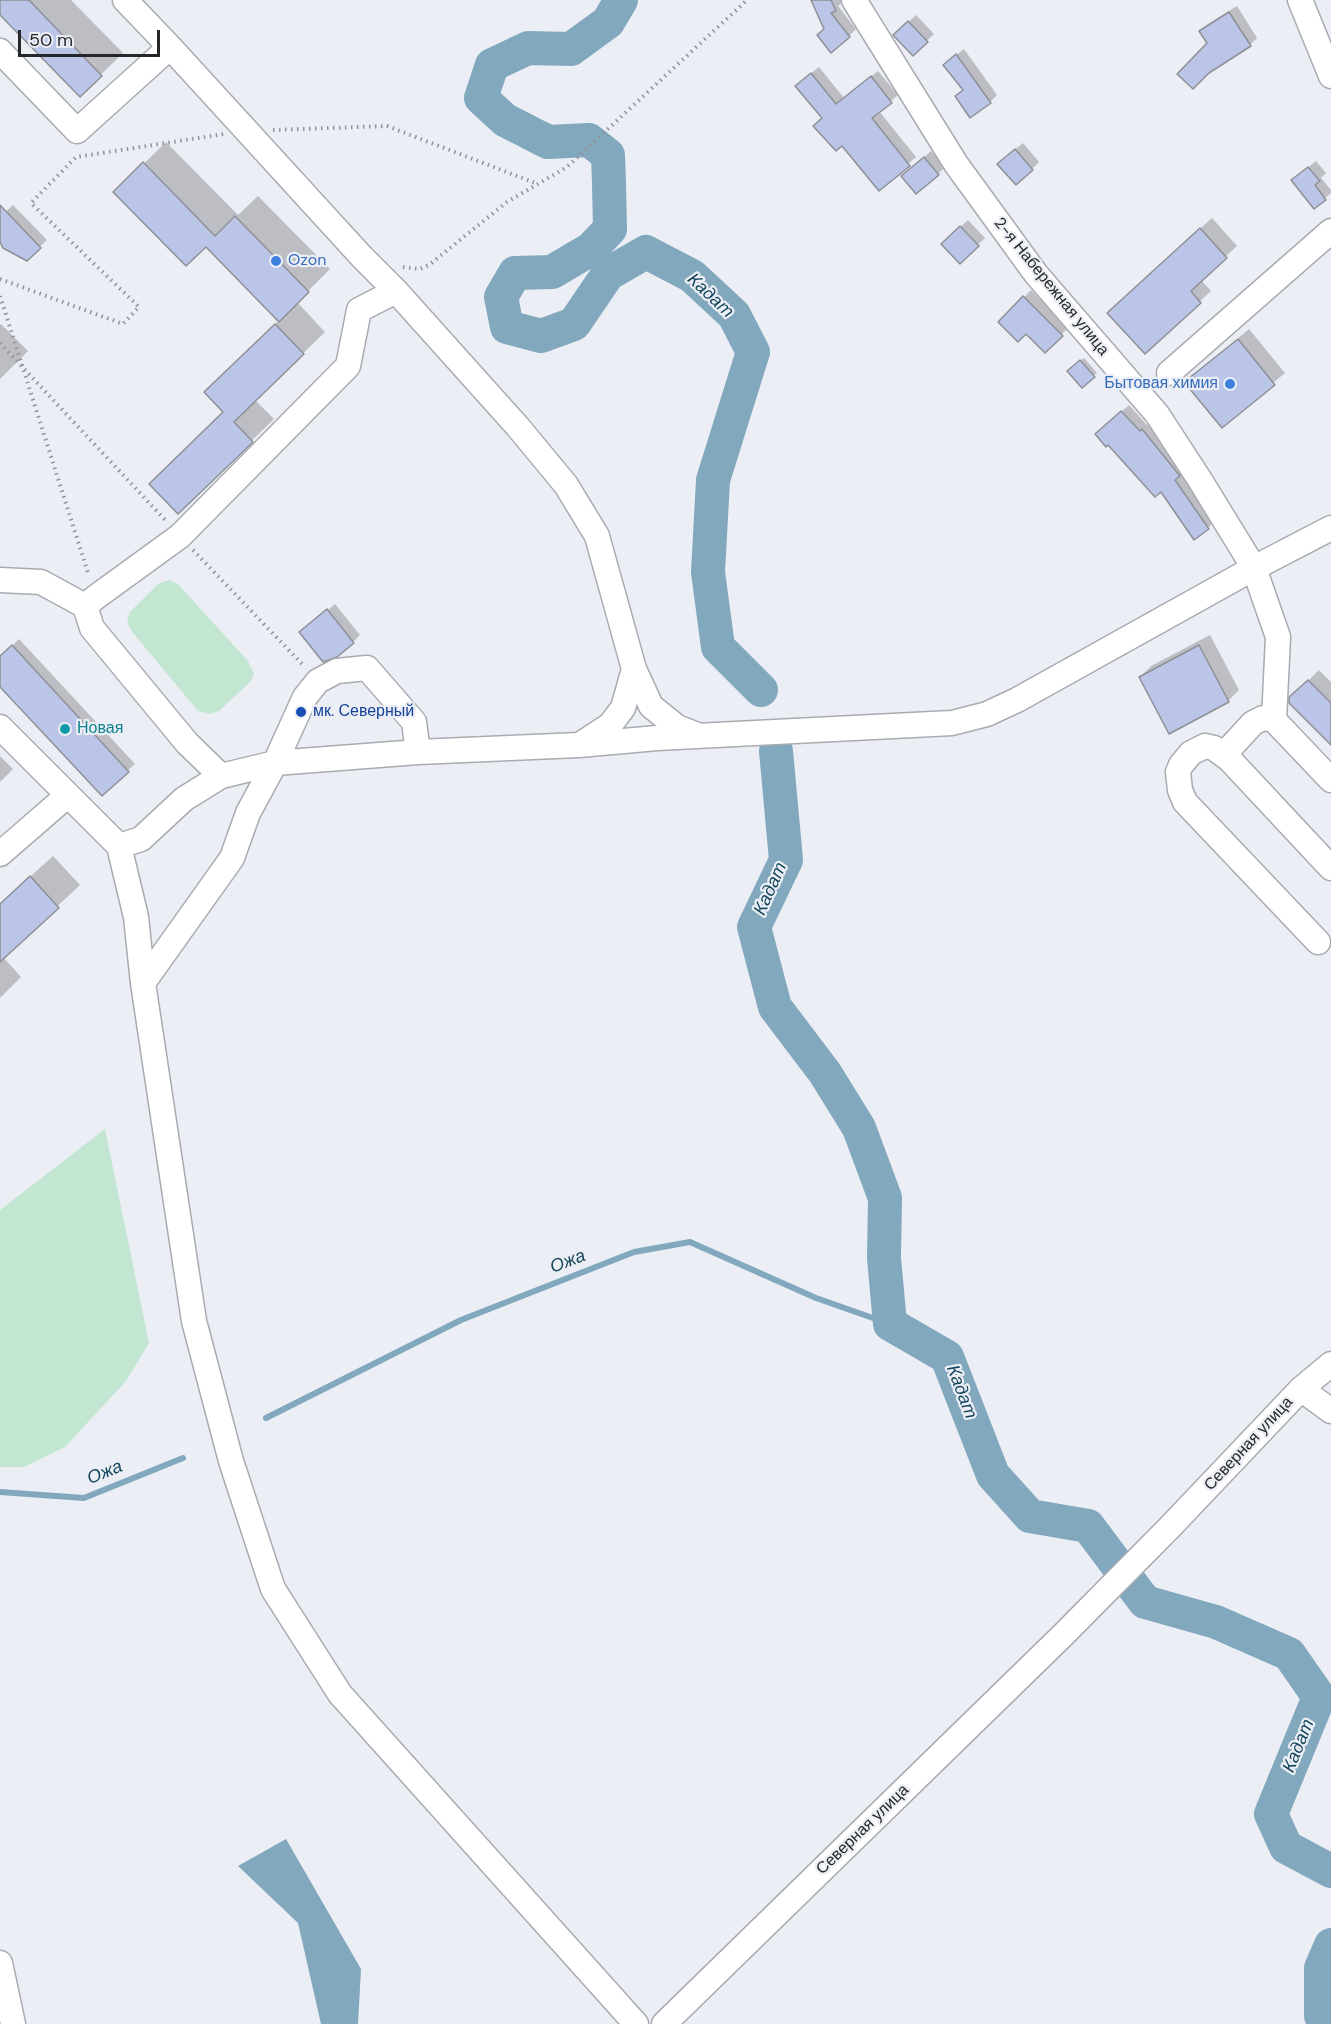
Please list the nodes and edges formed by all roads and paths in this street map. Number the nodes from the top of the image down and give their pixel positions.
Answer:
1 (125, 0) edge
2 (747, 0) edge
3 (854, 0) edge
4 (1300, 0) edge
5 (1308, 0) edge
6 (1331, 37) edge
7 (170, 47) junction
8 (0, 51) edge
9 (1331, 76) edge
10 (246, 131) junction
11 (538, 184) junction
12 (1331, 231) edge
13 (400, 266) dead end
14 (0, 279) edge
15 (396, 291) junction
16 (0, 296) edge
17 (0, 343) edge
18 (22, 365) junction
19 (1169, 373) dead end
20 (1331, 528) edge
21 (180, 536) junction
22 (1254, 568) junction
23 (0, 580) edge
24 (91, 602) junction
25 (634, 669) junction
26 (318, 681) junction
27 (1274, 720) junction
28 (0, 727) edge
29 (699, 736) junction
30 (579, 745) junction
31 (418, 752) junction
32 (1230, 760) junction
33 (275, 763) junction
34 (220, 776) junction
35 (1331, 780) edge
36 (68, 795) junction
37 (119, 846) junction
38 (0, 854) edge
39 (1331, 868) edge
40 (1318, 942) dead end
41 (143, 983) junction
42 (1331, 1364) edge
43 (1301, 1389) junction
44 (1331, 1412) edge
45 (0, 1963) edge
46 (13, 2024) edge
47 (636, 2024) edge
48 (664, 2024) edge

1 - 7 street
2 - 11 path
3 - 22 street, 2-я Набережная улица
4 - 9 street
5 - 6 street
7 - 8 street
7 - 10 street
10 - 11 path
10 - 14 path
10 - 15 street
11 - 13 path
12 - 19 street
15 - 21 street
15 - 25 street
16 - 18 path
17 - 18 path
18 - 21 path
18 - 24 path
20 - 22 street
21 - 24 street
21 - 26 path
22 - 27 street, 2-я Набережная улица
22 - 29 street
23 - 24 street
24 - 34 street
25 - 29 street
25 - 30 street
26 - 31 street
26 - 33 street
27 - 32 street
27 - 35 street
28 - 36 street
29 - 30 street
30 - 31 street
31 - 33 street
32 - 39 street
32 - 40 street
33 - 34 street
33 - 41 street
34 - 37 street
36 - 37 street
36 - 38 street
37 - 41 street
41 - 47 street
42 - 43 street, Северная улица
43 - 44 street
43 - 48 street, Северная улица
45 - 46 street

